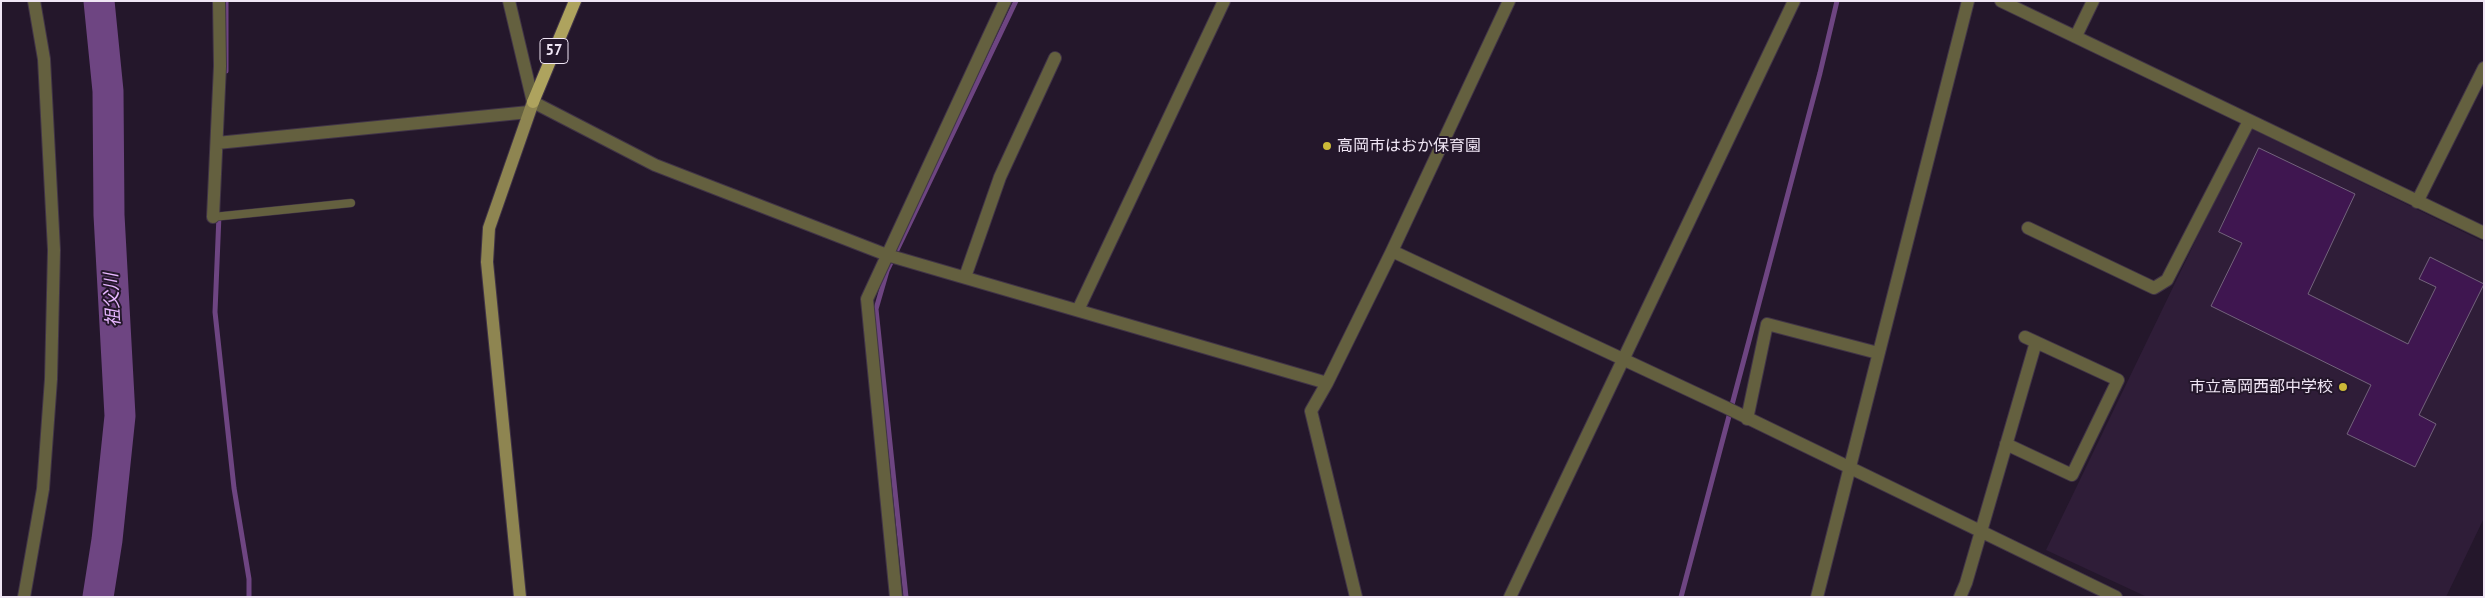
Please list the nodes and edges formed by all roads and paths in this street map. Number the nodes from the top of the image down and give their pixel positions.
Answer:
1 (34, 1) edge
2 (219, 1) edge
3 (508, 1) edge
4 (575, 1) edge
5 (1005, 1) edge
6 (1224, 1) edge
7 (1794, 1) edge
8 (1968, 1) edge
9 (2001, 1) edge
10 (2093, 1) edge
11 (1507, 2) edge
12 (2076, 36) junction
13 (1055, 58) dead end
14 (2484, 68) edge
15 (531, 107) junction
16 (2250, 121) junction
17 (220, 143) junction
18 (2417, 202) junction
19 (351, 203) dead end
20 (218, 217) joint
21 (2028, 228) dead end
22 (2484, 233) edge
23 (1392, 251) junction
24 (888, 255) junction
25 (965, 277) junction
26 (1078, 310) junction
27 (1878, 353) junction
28 (1622, 359) junction
29 (1327, 383) junction
30 (1744, 417) junction
31 (2006, 444) junction
32 (1849, 468) junction
33 (1981, 530) junction
34 (24, 597) edge
35 (520, 597) edge
36 (896, 597) edge
37 (1356, 597) edge
38 (1510, 597) edge
39 (1818, 597) edge
40 (1960, 597) edge
41 (2116, 597) edge

1 - 34 street
2 - 17 street
3 - 15 street
4 - 15 main road, 57
5 - 24 street
6 - 26 street
7 - 28 street
8 - 27 street
9 - 12 street
10 - 12 street
11 - 23 street
12 - 16 street
13 - 25 street
14 - 18 street
15 - 17 street
15 - 24 street
15 - 35 street
16 - 18 street
16 - 21 street
17 - 20 street
18 - 22 street
19 - 20 lane
23 - 28 street
23 - 29 street
24 - 25 street
24 - 36 street
25 - 26 street
26 - 29 street
27 - 30 street
27 - 32 street
28 - 30 street
28 - 38 street
29 - 37 street
30 - 32 street
31 - 31 street
31 - 33 street
32 - 33 street
32 - 39 street
33 - 40 street
33 - 41 street

